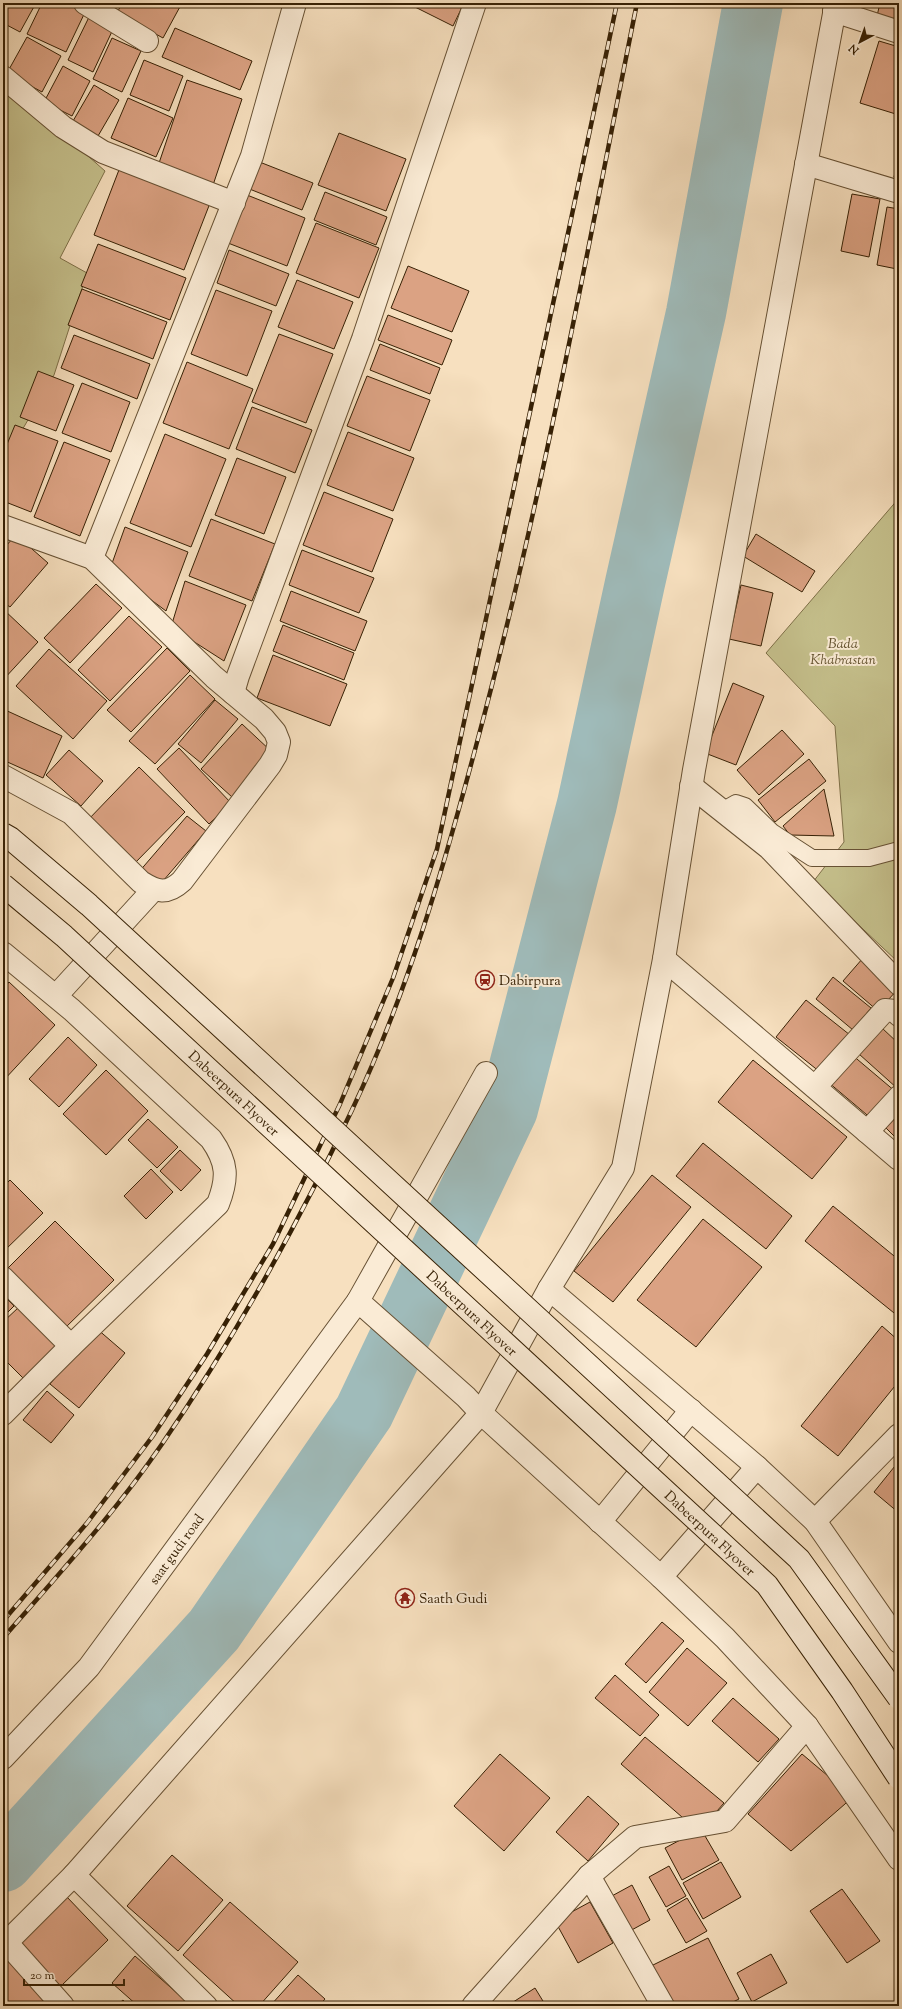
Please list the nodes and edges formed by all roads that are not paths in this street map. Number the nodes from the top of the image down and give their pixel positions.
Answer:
1 (85, 3) edge
2 (295, 3) edge
3 (475, 3) edge
4 (835, 7) edge
5 (899, 32) edge
6 (147, 41) dead end
7 (3, 77) edge
8 (806, 164) junction
9 (899, 192) edge
10 (234, 203) junction
11 (3, 526) edge
12 (92, 558) junction
13 (233, 693) junction
14 (3, 776) edge
15 (691, 786) junction
16 (722, 811) junction
17 (3, 834) edge
18 (899, 850) edge
19 (3, 886) edge
20 (154, 890) junction
21 (3, 953) edge
22 (664, 959) junction
23 (899, 984) edge
24 (56, 996) junction
25 (899, 1015) edge
26 (486, 1073) dead end
27 (815, 1087) junction
28 (899, 1097) edge
29 (867, 1132) junction
30 (899, 1159) edge
31 (3, 1278) edge
32 (549, 1289) junction
33 (363, 1305) junction
34 (71, 1346) junction
35 (691, 1410) junction
36 (481, 1413) junction
37 (3, 1414) edge
38 (899, 1435) edge
39 (758, 1467) junction
40 (815, 1521) junction
41 (600, 1522) junction
42 (661, 1577) junction
43 (899, 1642) edge
44 (899, 1698) edge
45 (807, 1726) junction
46 (3, 1758) edge
47 (899, 1778) edge
48 (899, 1859) edge
49 (74, 1875) junction
50 (589, 1876) junction
51 (5, 1945) edge
52 (63, 2006) edge
53 (206, 2006) edge
54 (473, 2006) edge
55 (663, 2006) edge

1 - 6 street
2 - 10 street
3 - 13 street
4 - 5 street
4 - 8 street
7 - 10 street
8 - 9 street
8 - 15 street
10 - 12 street
11 - 12 street
12 - 13 street
13 - 20 street
14 - 20 street
15 - 16 street
15 - 22 street
16 - 18 lane
16 - 23 street
17 - 44 street, bridge
19 - 47 street, Dabeerpura Flyover, bridge
20 - 24 street
21 - 24 street
22 - 27 street
22 - 32 street
24 - 34 street
25 - 27 street
26 - 33 street, saat gudi road
27 - 29 street
28 - 29 street
29 - 30 street
31 - 34 street
32 - 35 street
32 - 36 street
33 - 36 street
33 - 46 street, saat gudi road
34 - 37 street
35 - 39 street
35 - 41 street
36 - 41 street
36 - 49 street
38 - 40 street
39 - 40 street
39 - 42 street
40 - 43 street
41 - 42 street
42 - 45 street
45 - 48 street
45 - 50 street
49 - 51 street
49 - 53 street
50 - 54 street
50 - 55 street
51 - 52 street

